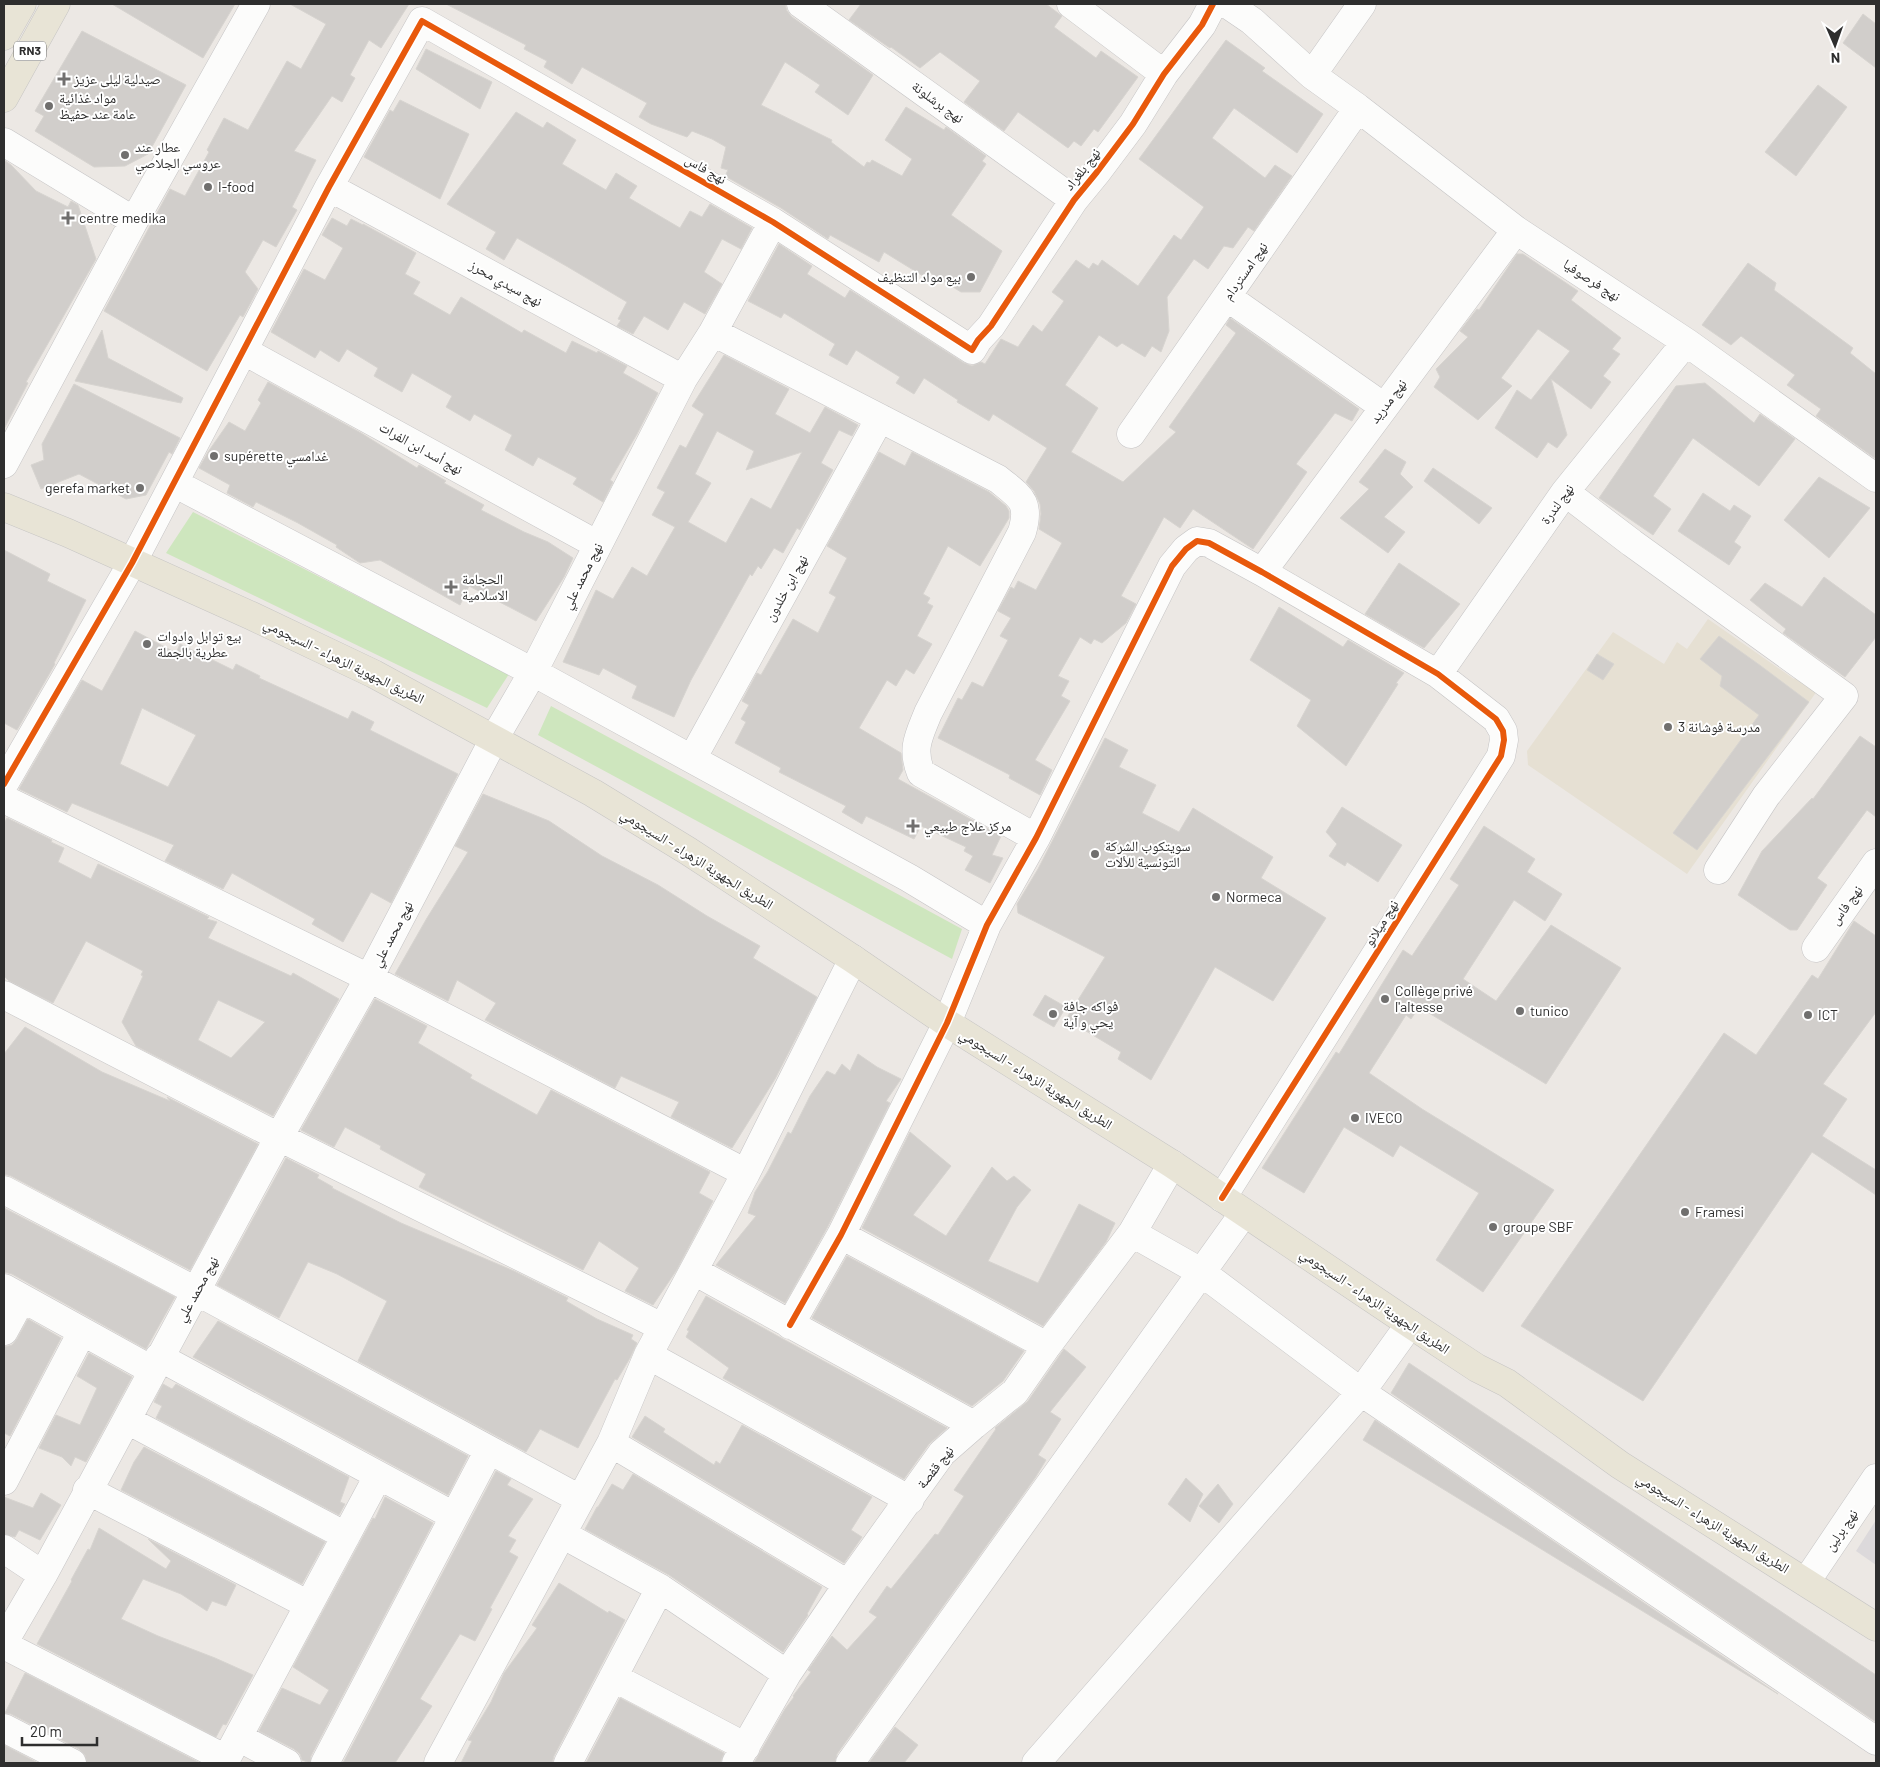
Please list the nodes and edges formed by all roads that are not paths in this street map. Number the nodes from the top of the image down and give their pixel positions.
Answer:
1 (22, 4) edge
2 (56, 4) edge
3 (256, 4) edge
4 (802, 4) edge
5 (1071, 4) edge
6 (1213, 4) edge
7 (1228, 4) edge
8 (1362, 4) edge
9 (4, 36) edge
10 (1164, 74) junction
11 (1312, 75) junction
12 (4, 98) edge
13 (1358, 108) junction
14 (4, 142) edge
15 (329, 187) junction
16 (1074, 200) junction
17 (134, 221) junction
18 (773, 222) junction
19 (1516, 230) junction
20 (1228, 297) junction
21 (713, 332) junction
22 (1686, 342) junction
23 (972, 350) joint
24 (244, 351) junction
25 (683, 379) junction
26 (1384, 407) junction
27 (880, 418) junction
28 (1131, 434) dead end
29 (4, 464) edge
30 (1876, 478) edge
31 (174, 483) junction
32 (1565, 492) junction
33 (4, 507) edge
34 (598, 545) junction
35 (132, 563) junction
36 (1262, 572) junction
37 (533, 672) junction
38 (1438, 674) junction
39 (494, 739) junction
40 (692, 759) junction
41 (4, 784) edge
42 (4, 798) edge
43 (1036, 838) junction
44 (1876, 863) edge
45 (1718, 870) dead end
46 (987, 925) junction
47 (1816, 948) dead end
48 (853, 959) junction
49 (369, 978) junction
50 (4, 995) edge
51 (946, 1023) junction
52 (279, 1137) junction
53 (1172, 1164) junction
54 (746, 1173) junction
55 (4, 1190) edge
56 (1222, 1198) junction
57 (1244, 1213) junction
58 (1132, 1233) junction
59 (841, 1235) junction
60 (694, 1271) junction
61 (1201, 1272) junction
62 (196, 1291) junction
63 (13, 1293) edge
64 (1410, 1324) junction
65 (790, 1325) junction
66 (662, 1327) junction
67 (4, 1331) edge
68 (82, 1332) junction
69 (1047, 1346) junction
70 (648, 1356) junction
71 (156, 1364) junction
72 (1361, 1392) junction
73 (127, 1420) junction
74 (974, 1425) junction
75 (611, 1443) junction
76 (489, 1450) junction
77 (378, 1476) junction
78 (1876, 1478) edge
79 (4, 1481) edge
80 (87, 1490) junction
81 (580, 1499) junction
82 (910, 1500) junction
83 (454, 1516) junction
84 (562, 1534) junction
85 (346, 1536) junction
86 (4, 1549) edge
87 (43, 1575) junction
88 (1806, 1582) junction
89 (848, 1584) junction
90 (660, 1588) junction
91 (309, 1605) junction
92 (1876, 1627) edge
93 (4, 1644) edge
94 (788, 1674) junction
95 (614, 1677) junction
96 (4, 1728) edge
97 (1876, 1741) edge
98 (229, 1753) edge
99 (741, 1755) edge
100 (72, 1763) edge
101 (287, 1763) edge
102 (325, 1763) edge
103 (438, 1763) edge
104 (568, 1763) edge
105 (850, 1763) edge
106 (1036, 1763) edge

1 - 9 main road, RN3
2 - 12 main road, RN3
3 - 17 street
4 - 16 street, نهج برشلونة
5 - 10 street
6 - 10 street, نهج بلغراد
7 - 11 street, نهج فرصوفيا
8 - 11 street
10 - 16 street, نهج بلغراد
11 - 13 street, نهج فرصوفيا
13 - 19 street, نهج فرصوفيا
13 - 20 street, نهج امستردام
14 - 17 street
15 - 18 street, نهج فاس
15 - 24 street
15 - 25 street, نهج سيدي محرز
16 - 23 street, نهج بلغراد
17 - 29 street
18 - 21 street, نهج محمد علي
18 - 23 street, نهج فاس
19 - 22 street, نهج فرصوفيا
19 - 26 street, نهج مدريد
20 - 26 street
20 - 28 street, نهج امستردام
21 - 25 street, نهج محمد علي
21 - 27 street
22 - 30 street, نهج فرصوفيا
22 - 32 street, نهج لندرة
24 - 31 street
24 - 34 street, نهج أسد ابن الفرات
25 - 34 street, نهج محمد علي
26 - 36 street, نهج مدريد
27 - 40 street, نهج ابن خلدون
27 - 43 street
31 - 35 street
31 - 37 street
32 - 38 street, نهج لندرة
32 - 45 street
33 - 35 main road, الطريق الجهوية الزهراء - السيجومي
34 - 37 street, نهج محمد علي
35 - 39 main road, الطريق الجهوية الزهراء - السيجومي
35 - 41 street
36 - 38 street, نهج ميلانو
36 - 43 street, نهج ميلانو
37 - 39 street, نهج محمد علي
37 - 40 street
38 - 56 street, نهج ميلانو
39 - 48 main road, الطريق الجهوية الزهراء - السيجومي
39 - 49 street, نهج محمد علي
40 - 46 street
42 - 49 street
43 - 46 street, نهج ميلانو
44 - 47 street, نهج فاس
46 - 51 street, نهج ميلانو
48 - 51 main road, الطريق الجهوية الزهراء - السيجومي
48 - 54 street
49 - 52 street, نهج محمد علي
49 - 54 street
50 - 52 street
51 - 53 main road, الطريق الجهوية الزهراء - السيجومي
51 - 59 street, نهج ميلانو
52 - 62 street, نهج محمد علي
52 - 66 street
53 - 56 main road, الطريق الجهوية الزهراء - السيجومي
53 - 58 street, نهج قفصة
54 - 60 street
55 - 62 street
56 - 57 main road, الطريق الجهوية الزهراء - السيجومي
57 - 61 street
57 - 64 main road, الطريق الجهوية الزهراء - السيجومي
58 - 61 street
58 - 69 street, نهج قفصة
59 - 65 street, نهج ميلانو
59 - 69 street
60 - 65 street
60 - 66 street
61 - 72 street
61 - 105 street
62 - 71 street, نهج محمد علي
62 - 76 street
63 - 67 street
63 - 68 street
64 - 72 street
64 - 88 main road, الطريق الجهوية الزهراء - السيجومي
65 - 74 street
66 - 70 street
68 - 71 street
68 - 79 street
69 - 74 street, نهج قفصة
70 - 75 street
70 - 82 street
71 - 73 street, نهج محمد علي
71 - 77 street
72 - 97 street
72 - 106 street
73 - 80 street, نهج محمد علي
73 - 85 street
74 - 82 street, نهج قفصة
75 - 81 street
75 - 89 street
76 - 81 street
76 - 83 street
77 - 83 street
77 - 85 street
78 - 88 street, نهج برلين
80 - 87 street, نهج محمد علي
80 - 91 street
81 - 84 street
82 - 89 street, نهج قفصة
83 - 102 street
84 - 90 street
84 - 103 street
85 - 91 street
86 - 87 street
87 - 93 street, نهج محمد علي
88 - 92 main road, الطريق الجهوية الزهراء - السيجومي
89 - 94 street, نهج قفصة
90 - 94 street
90 - 95 street
91 - 98 street
93 - 98 street
94 - 99 street, نهج قفصة
95 - 99 street
95 - 104 street
96 - 100 street
98 - 101 street

